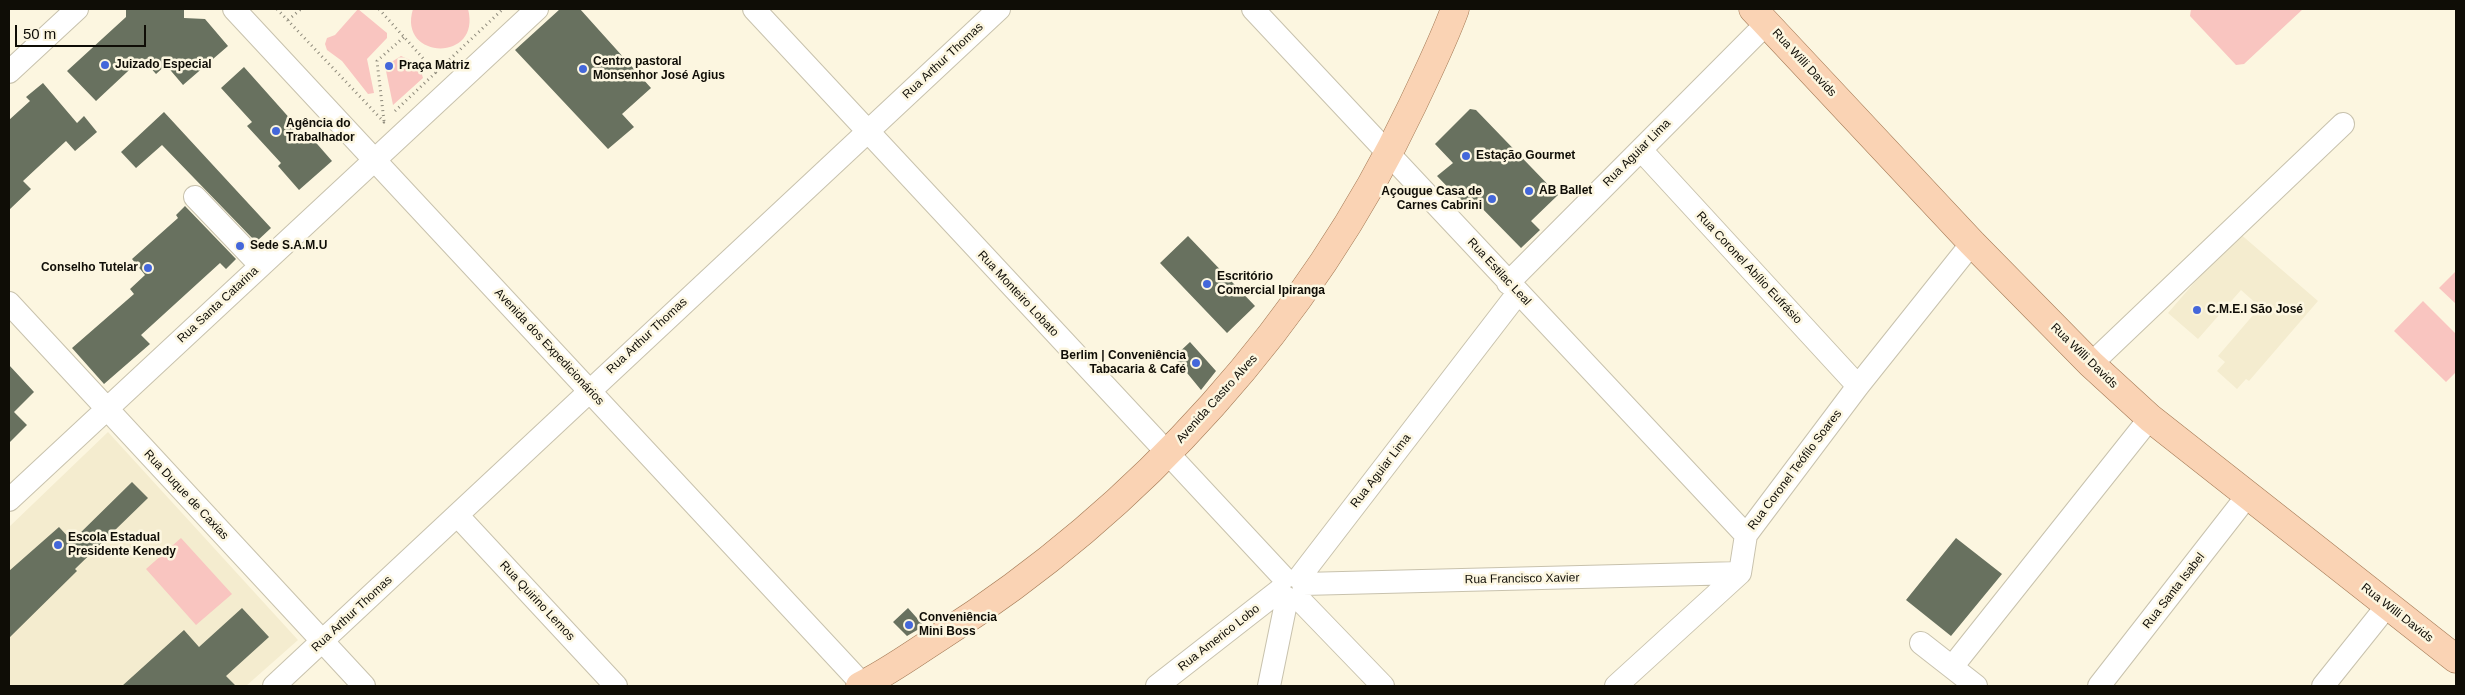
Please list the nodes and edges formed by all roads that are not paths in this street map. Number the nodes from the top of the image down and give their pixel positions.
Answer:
1 (56, 9) edge
2 (77, 9) edge
3 (234, 9) edge
4 (253, 9) edge
5 (537, 9) edge
6 (754, 9) edge
7 (999, 9) edge
8 (1253, 9) edge
9 (1469, 9) edge
10 (1760, 16) edge
11 (1453, 27) edge
12 (276, 31) junction
13 (38, 35) junction
14 (9, 52) edge
15 (9, 72) edge
16 (2343, 124) dead end
17 (866, 132) junction
18 (386, 150) junction
19 (1641, 150) junction
20 (1394, 160) junction
21 (196, 197) dead end
22 (1972, 244) junction
23 (260, 265) junction
24 (1513, 288) junction
25 (9, 303) edge
26 (2091, 364) junction
27 (594, 385) junction
28 (1858, 386) junction
29 (106, 409) junction
30 (2150, 418) junction
31 (1173, 460) junction
32 (2248, 495) junction
33 (9, 500) edge
34 (457, 516) junction
35 (1746, 535) junction
36 (1740, 573) junction
37 (1292, 588) junction
38 (2387, 606) junction
39 (322, 642) junction
40 (1921, 643) dead end
41 (2456, 659) edge
42 (1952, 667) junction
43 (872, 685) edge
44 (274, 686) edge
45 (364, 686) edge
46 (616, 686) edge
47 (1157, 686) edge
48 (1270, 686) edge
49 (1383, 686) edge
50 (1616, 686) edge
51 (1976, 686) edge
52 (2099, 686) edge
53 (2323, 686) edge

1 - 13 street
2 - 13 street
3 - 12 street, Avenida dos Expedicionários
4 - 12 street, Avenida dos Expedicionários
5 - 18 street, Rua Santa Catarina
6 - 17 street, Rua Monteiro Lobato
7 - 17 street, Rua Arthur Thomas
8 - 20 street, Rua Estilac Leal
9 - 11 main road, Avenida Castro Alves
10 - 19 street, Rua Aguiar Lima
10 - 22 main road, Rua Willi Davids
11 - 20 main road, Avenida Castro Alves
12 - 18 street, Avenida dos Expedicionários
13 - 14 street
13 - 15 street
16 - 26 street
17 - 27 street, Rua Arthur Thomas
17 - 31 street, Rua Monteiro Lobato
18 - 23 street, Rua Santa Catarina
18 - 27 street, Avenida dos Expedicionários
19 - 24 street, Rua Aguiar Lima
19 - 28 street, Rua Coronel Abílio Eufrásio
20 - 24 street, Rua Estilac Leal
20 - 31 main road, Avenida Castro Alves
21 - 23 street
22 - 26 main road, Rua Willi Davids
22 - 28 street, Rua Coronel Teófilo Soares
23 - 29 street, Rua Santa Catarina
24 - 35 street, Rua Estilac Leal
24 - 37 street, Rua Aguiar Lima
25 - 29 street, Rua Duque de Caxias
26 - 30 main road, Rua Willi Davids
27 - 34 street, Rua Arthur Thomas
27 - 43 street, Avenida dos Expedicionários
28 - 35 street, Rua Coronel Teófilo Soares
29 - 33 street, Rua Santa Catarina
29 - 39 street, Rua Duque de Caxias
30 - 32 main road, Rua Willi Davids
30 - 42 street
31 - 37 street, Rua Monteiro Lobato
31 - 43 main road, Avenida Castro Alves
32 - 38 main road, Rua Willi Davids
32 - 52 street, Rua Santa Isabel
34 - 39 street, Rua Arthur Thomas
34 - 46 street, Rua Quirino Lemos
35 - 36 street, Rua Coronel Teófilo Soares
36 - 37 street, Rua Francisco Xavier
36 - 50 street
37 - 47 street, Rua Americo Lobo
37 - 48 street
37 - 49 street, Rua Monteiro Lobato
38 - 41 main road, Rua Willi Davids
38 - 53 street
39 - 44 street, Rua Arthur Thomas
39 - 45 street, Rua Duque de Caxias
40 - 42 street
42 - 51 street

